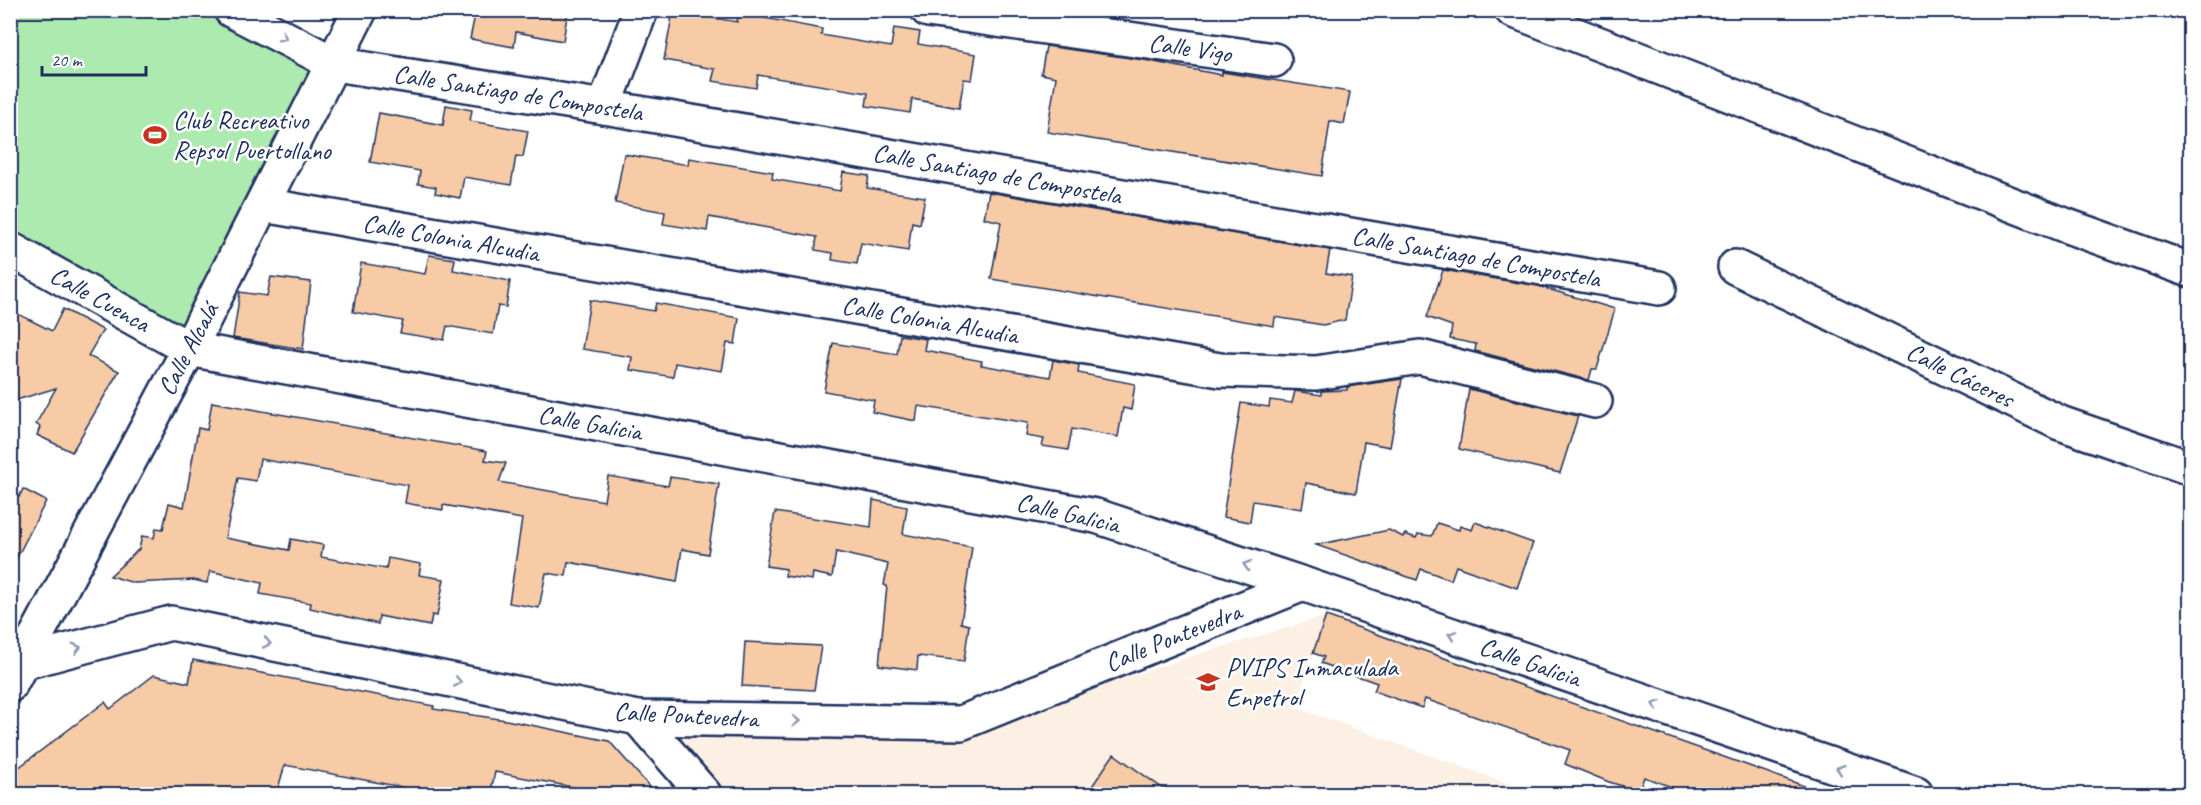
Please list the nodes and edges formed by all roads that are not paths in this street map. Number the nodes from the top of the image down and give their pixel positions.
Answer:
1 (231, 10) edge
2 (360, 10) edge
3 (641, 10) edge
4 (928, 10) edge
5 (1512, 10) edge
6 (1274, 60) dead end
7 (335, 64) junction
8 (604, 107) junction
9 (262, 205) junction
10 (10, 249) edge
11 (1735, 267) dead end
12 (2190, 270) edge
13 (1659, 288) dead end
14 (189, 349) junction
15 (1596, 401) dead end
16 (2190, 468) edge
17 (1303, 584) junction
18 (14, 668) edge
19 (638, 718) junction
20 (704, 795) edge
21 (1916, 795) edge

1 -> 7 street, Calle Santiago de Compostela
2 - 7 street, Calle Alcalá
3 - 8 street
4 - 6 street, Calle Vigo
5 - 12 street
7 - 8 street, Calle Santiago de Compostela
7 - 9 street, Calle Alcalá
8 - 13 street, Calle Santiago de Compostela
9 - 14 street, Calle Alcalá
9 - 15 street, Calle Colonia Alcudia
10 - 14 street, Calle Cuenca
11 - 16 street, Calle Cáceres
17 -> 14 street, Calle Galicia
14 - 18 street, Calle Alcalá
19 -> 17 street, Calle Pontevedra
21 -> 17 street, Calle Galicia
18 -> 19 street, Calle Pontevedra
19 - 20 street

